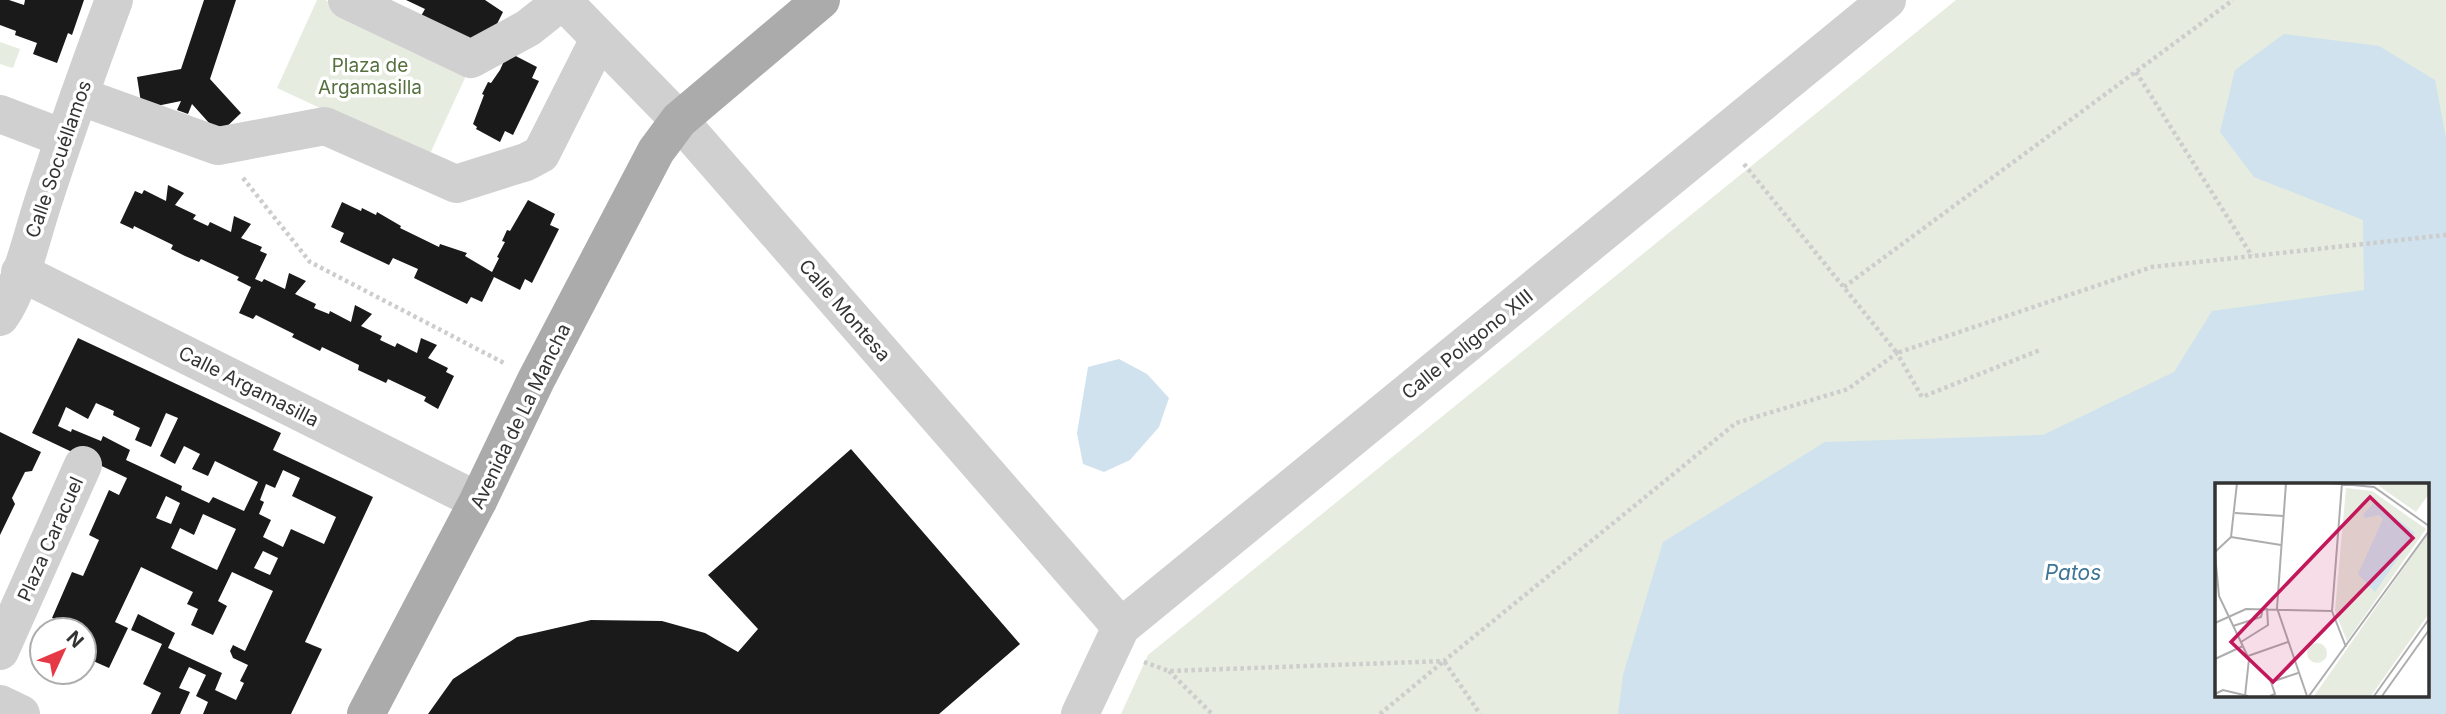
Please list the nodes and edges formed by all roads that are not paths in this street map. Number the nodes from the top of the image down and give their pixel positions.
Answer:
1 (114, 0) edge
2 (347, 0) edge
3 (562, 0) edge
4 (821, 0) edge
5 (1887, 0) edge
6 (600, 39) junction
7 (79, 96) junction
8 (0, 114) edge
9 (679, 120) junction
10 (63, 138) junction
11 (20, 272) junction
12 (0, 317) edge
13 (83, 465) dead end
14 (478, 501) junction
15 (1115, 638) junction
16 (0, 651) edge
17 (0, 704) edge
18 (21, 714) edge
19 (366, 714) edge
20 (1080, 714) edge

1 - 7 street, Calle Socuéllamos
2 - 3 street
3 - 6 street, Calle Montesa
4 - 9 main road, Avenida de La Mancha
5 - 15 street, Calle Polígono XIII
6 - 7 street
6 - 9 street, Calle Montesa
7 - 10 street, Calle Socuéllamos
8 - 10 street
9 - 14 main road, Avenida de La Mancha
9 - 15 street, Calle Montesa
10 - 11 street, Calle Socuéllamos
11 - 12 street, Calle Socuéllamos
11 - 14 street, Calle Argamasilla
13 - 16 street, Plaza Caracuel
14 - 19 main road, Avenida de La Mancha
15 - 20 street, Calle Polígono XIII
17 - 18 street

